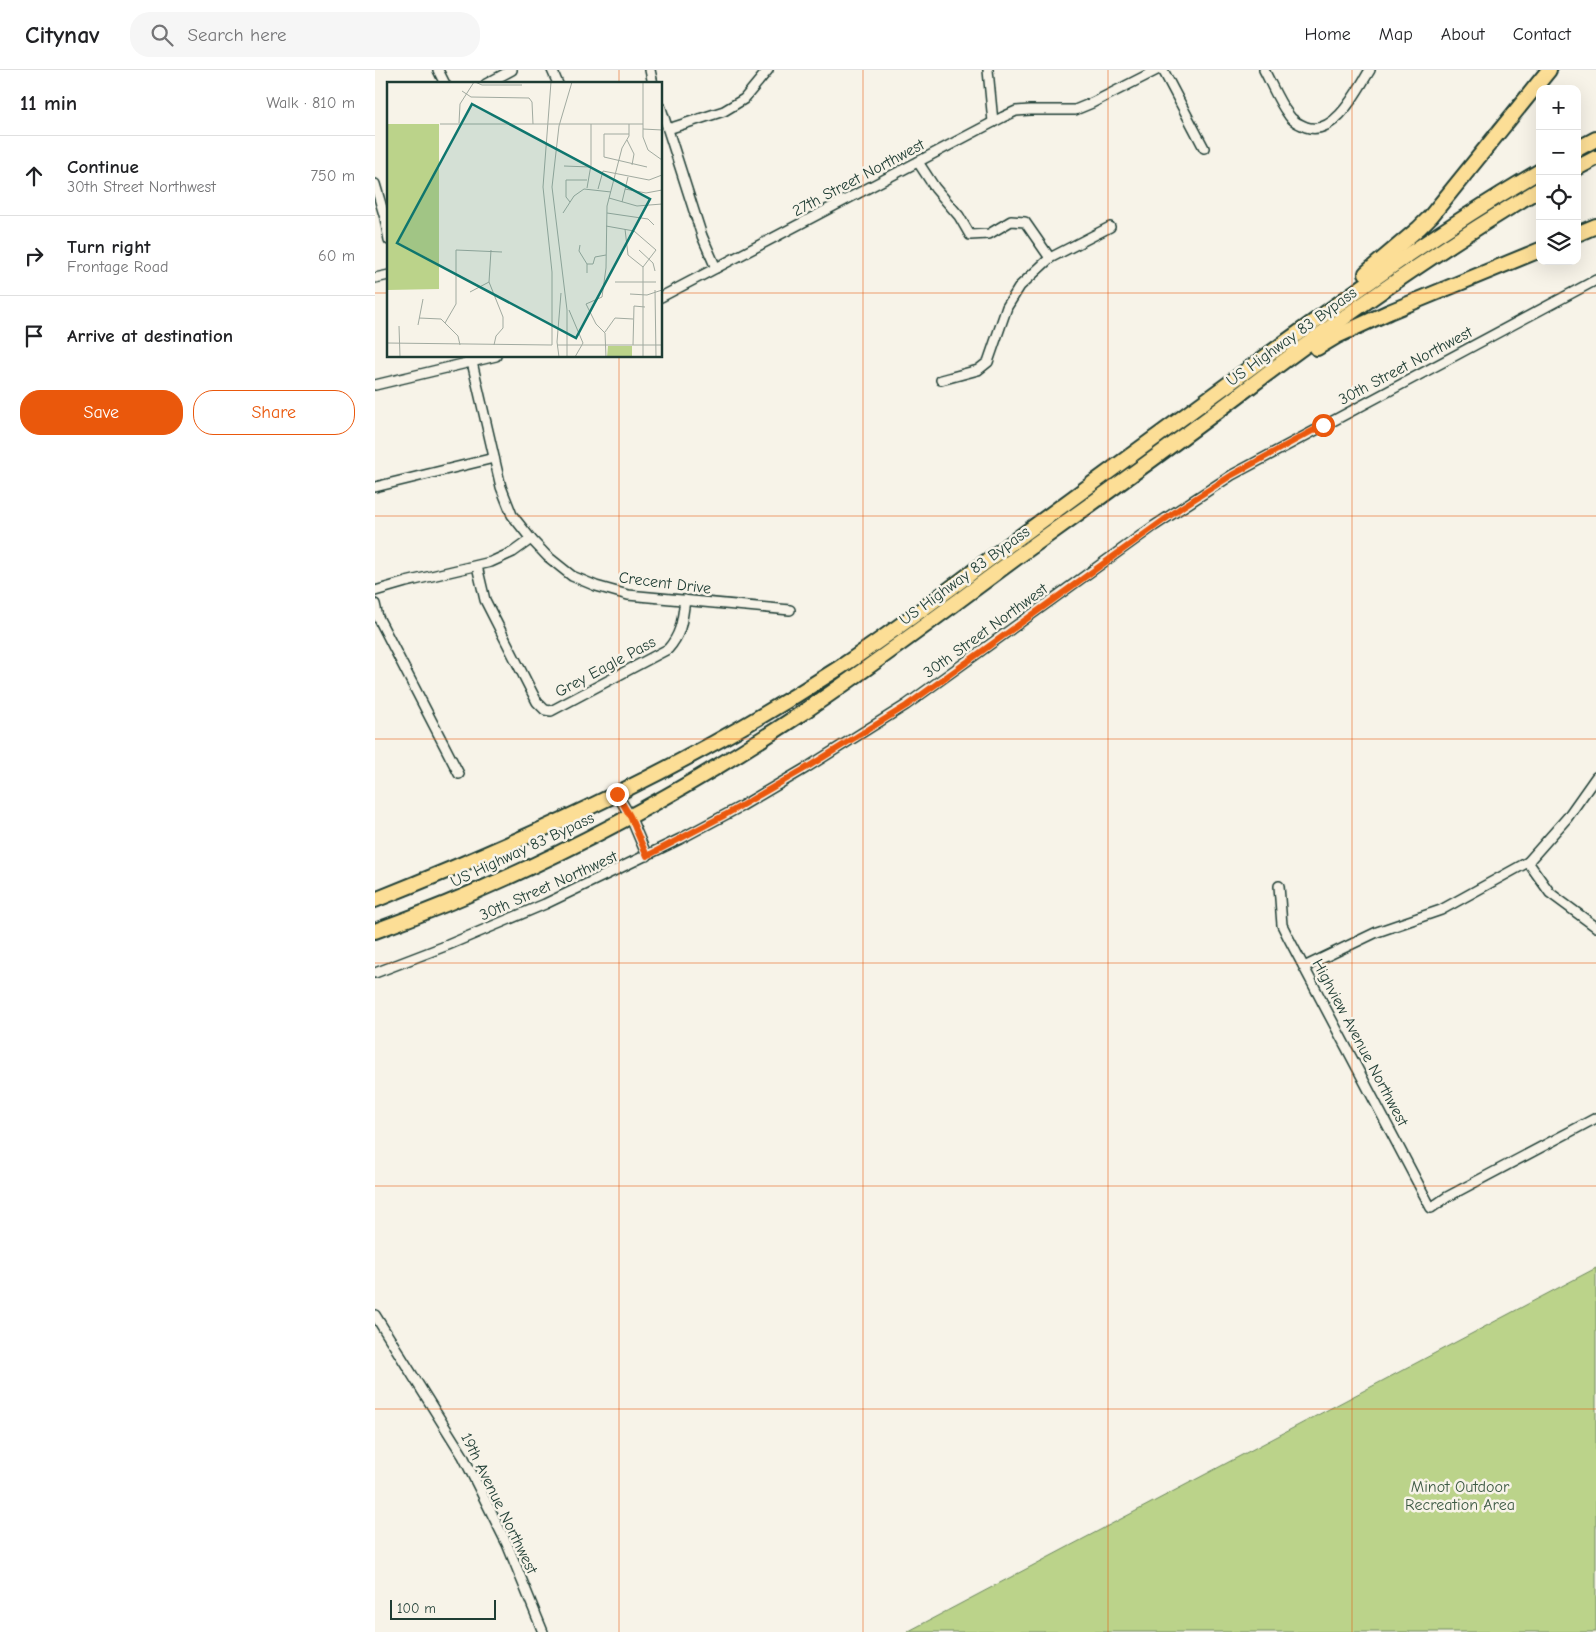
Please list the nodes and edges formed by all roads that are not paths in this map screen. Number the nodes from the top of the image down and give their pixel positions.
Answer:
1 (438, 70) edge
2 (512, 70) edge
3 (551, 70) edge
4 (768, 70) edge
5 (988, 70) edge
6 (1157, 70) edge
7 (1163, 70) edge
8 (1264, 70) edge
9 (1370, 70) edge
10 (1549, 70) edge
11 (444, 82) edge
12 (490, 82) edge
13 (557, 82) edge
14 (663, 114) edge
15 (993, 122) junction
16 (668, 128) junction
17 (1596, 139) edge
18 (1581, 147) edge
19 (1204, 148) dead end
20 (1596, 158) edge
21 (919, 162) junction
22 (1581, 166) edge
23 (1536, 173) edge
24 (375, 184) edge
25 (1536, 191) edge
26 (1596, 226) edge
27 (1111, 227) dead end
28 (387, 229) edge
29 (1581, 232) edge
30 (1536, 252) edge
31 (1049, 258) junction
32 (716, 268) junction
33 (1596, 280) edge
34 (663, 296) edge
35 (488, 358) edge
36 (1263, 358) junction
37 (472, 362) junction
38 (941, 380) dead end
39 (1254, 384) junction
40 (375, 385) edge
41 (494, 458) junction
42 (375, 487) edge
43 (531, 539) junction
44 (477, 566) junction
45 (375, 591) edge
46 (685, 600) junction
47 (375, 604) edge
48 (791, 610) dead end
49 (459, 774) dead end
50 (1596, 777) edge
51 (617, 794) junction
52 (630, 816) junction
53 (647, 856) junction
54 (1528, 862) junction
55 (1279, 886) dead end
56 (375, 900) edge
57 (1596, 927) edge
58 (375, 931) edge
59 (1304, 967) junction
60 (375, 973) edge
61 (1596, 1118) edge
62 (375, 1315) edge
63 (543, 1632) edge

1 - 11 street
2 - 12 street
3 - 13 street
4 - 16 street
5 - 15 street
6 - 15 street, 27th Street Northwest
7 - 19 street
8 - 9 street
10 - 36 highway
14 - 16 street
15 - 21 street, 27th Street Northwest
16 - 32 street
17 - 18 highway
20 - 22 highway
21 - 31 street
21 - 32 street, 27th Street Northwest
23 - 36 highway, US Highway 83 Bypass
24 - 28 street
25 - 39 highway, US Highway 83 Bypass
26 - 29 highway
27 - 31 street
30 - 39 highway
31 - 38 street
32 - 34 street, 27th Street Northwest
33 - 53 street, 30th Street Northwest
35 - 37 street
36 - 51 highway, US Highway 83 Bypass
37 - 40 street
37 - 41 street, Crecent Drive
39 - 52 highway, US Highway 83 Bypass
41 - 42 street
41 - 43 street, Crecent Drive
43 - 44 street
43 - 46 street, Crecent Drive
44 - 45 street
44 - 46 street, Grey Eagle Pass
46 - 48 street, Crecent Drive
47 - 49 street
50 - 54 street
51 - 52 street
51 - 56 highway, US Highway 83 Bypass
52 - 53 street
52 - 58 highway, US Highway 83 Bypass
53 - 60 street, 30th Street Northwest
54 - 57 street
54 - 59 street
55 - 59 street, Highview Avenue Northwest
59 - 61 street, Highview Avenue Northwest
62 - 63 street, 19th Avenue Northwest

